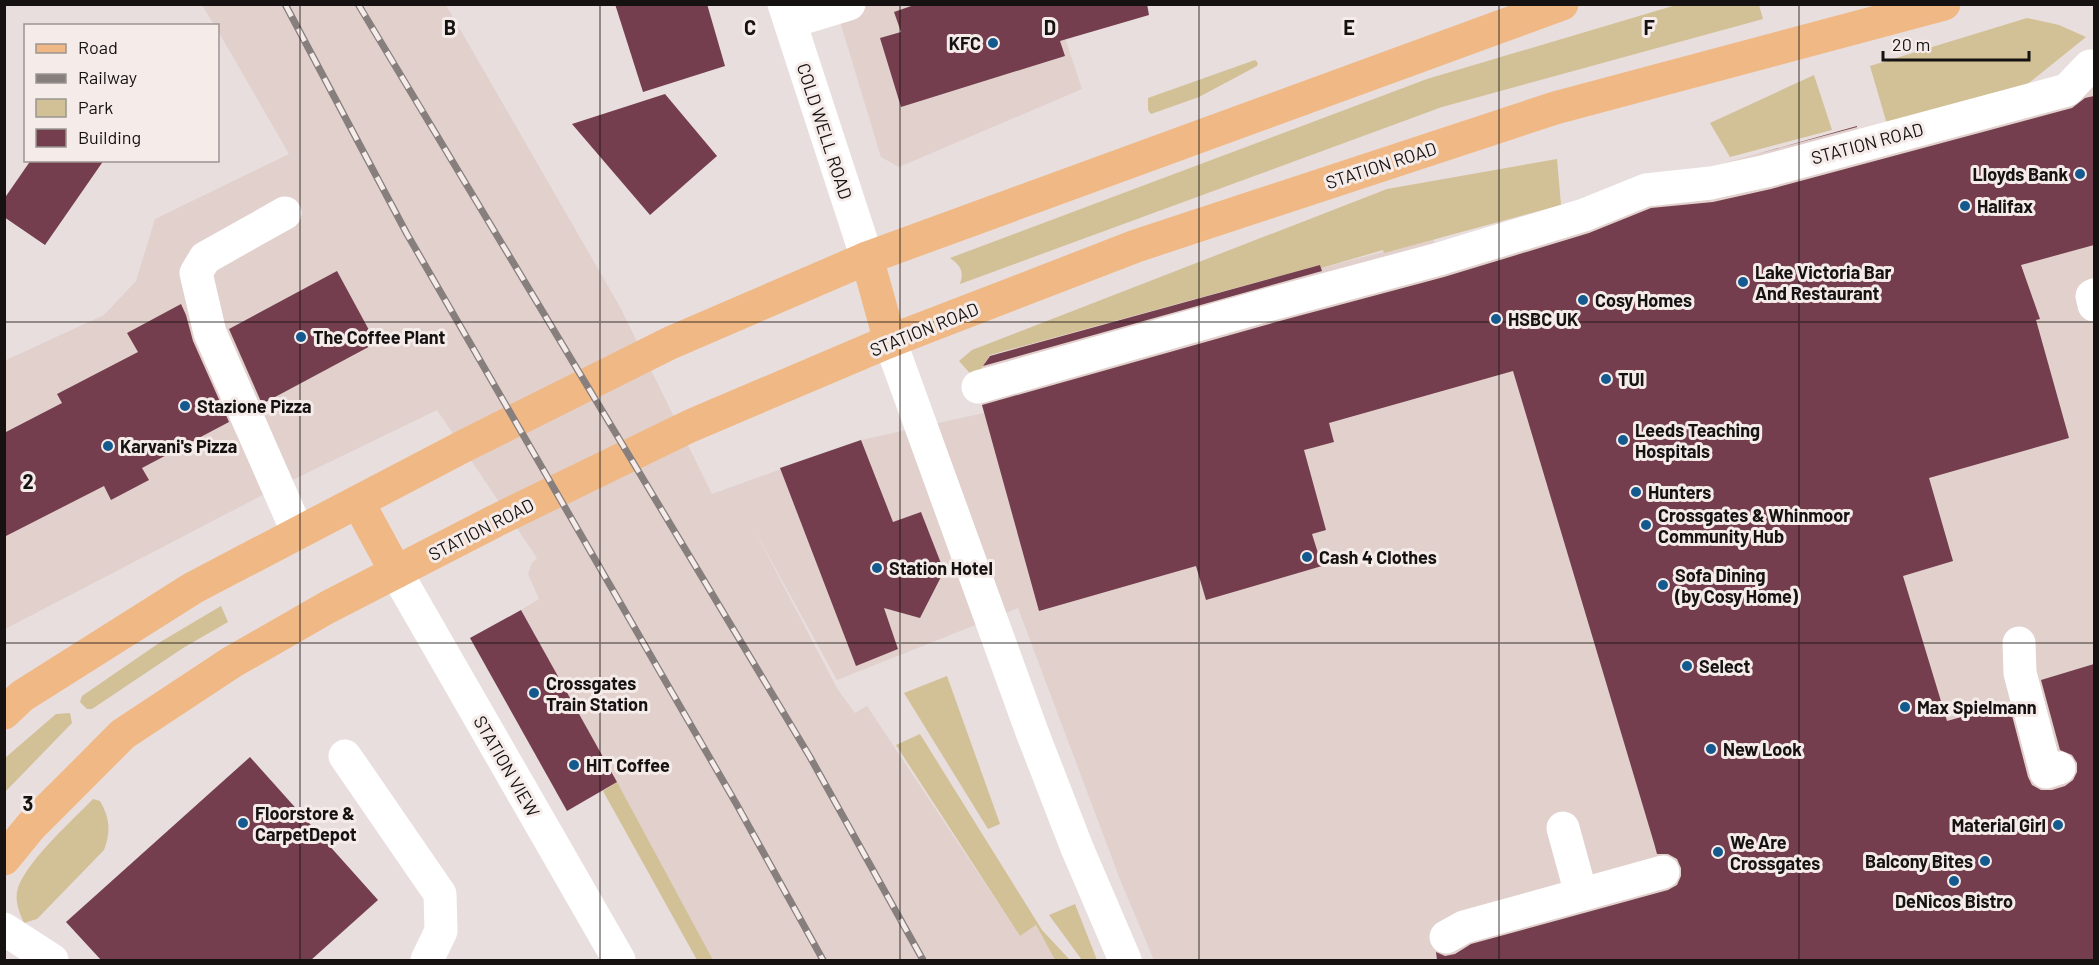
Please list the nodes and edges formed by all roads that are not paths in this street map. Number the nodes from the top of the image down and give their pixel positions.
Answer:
1 (849, 4) edge
2 (1562, 4) edge
3 (1944, 4) edge
4 (787, 14) edge
5 (2091, 66) dead end
6 (285, 213) dead end
7 (867, 258) junction
8 (2094, 295) edge
9 (2094, 305) edge
10 (890, 341) junction
11 (978, 387) dead end
12 (358, 502) junction
13 (298, 533) junction
14 (396, 572) junction
15 (2019, 643) dead end
16 (10, 702) edge
17 (345, 756) dead end
18 (2047, 776) dead end
19 (1563, 828) dead end
20 (4, 859) edge
21 (1662, 872) dead end
22 (1581, 894) junction
23 (4, 929) edge
24 (1446, 937) dead end
25 (52, 960) edge
26 (427, 960) edge
27 (619, 960) edge
28 (1125, 960) edge

1 - 4 street
2 - 7 main road
3 - 10 main road, STATION ROAD
4 - 7 street, COLD WELL ROAD
5 - 11 street, STATION ROAD
6 - 13 street
7 - 10 main road
7 - 12 main road
8 - 9 street
10 - 14 main road, STATION ROAD
10 - 28 street
12 - 13 main road
12 - 14 main road
13 - 16 main road
14 - 20 main road, STATION ROAD
14 - 27 street, STATION VIEW
15 - 18 street
17 - 26 street
19 - 22 street
21 - 22 street
22 - 24 street
23 - 25 street

